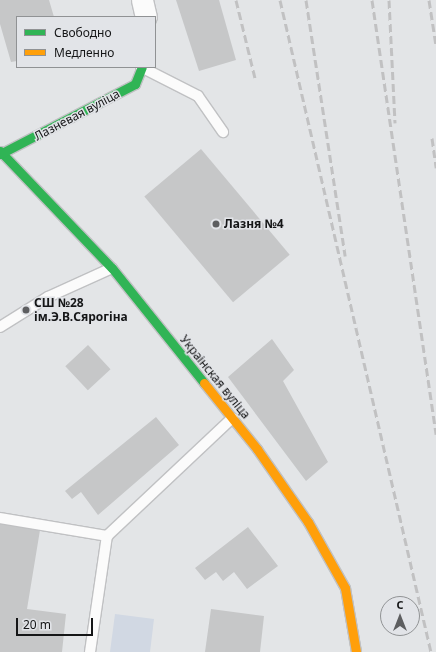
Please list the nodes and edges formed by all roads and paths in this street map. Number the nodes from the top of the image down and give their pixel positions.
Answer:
1 (142, 0) edge
2 (146, 16) edge
3 (141, 68) edge
4 (143, 68) edge
5 (223, 132) dead end
6 (1, 153) edge
7 (112, 268) junction
8 (0, 327) edge
9 (232, 418) junction
10 (0, 518) edge
11 (107, 536) junction
12 (90, 652) edge
13 (356, 652) edge

1 - 2 street
3 - 6 street, Лазневая вуліца
4 - 5 lane
6 - 7 street, Украінская вуліца
7 - 8 lane
7 - 9 street, Украінская вуліца
9 - 11 lane
9 - 13 street, Украінская вуліца
10 - 11 lane
11 - 12 lane

